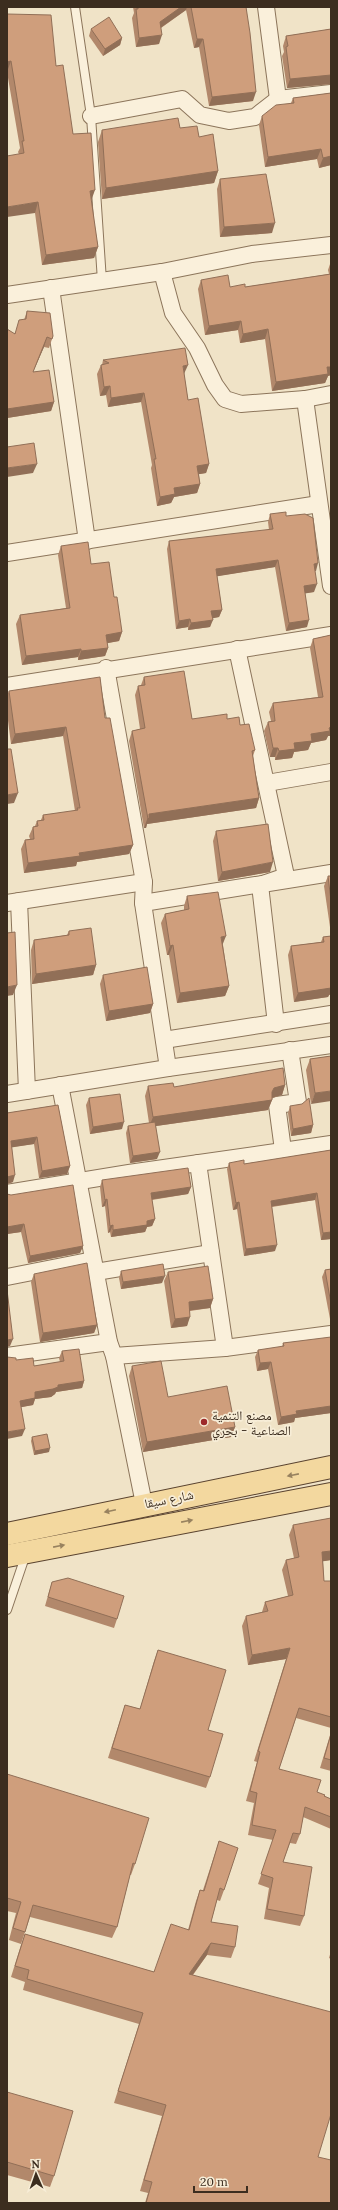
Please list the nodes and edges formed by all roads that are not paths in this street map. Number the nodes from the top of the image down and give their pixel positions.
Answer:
1 (75, 7) edge
2 (266, 7) edge
3 (331, 93) edge
4 (278, 99) junction
5 (90, 116) junction
6 (331, 245) edge
7 (162, 272) junction
8 (102, 281) junction
9 (51, 288) junction
10 (7, 295) edge
11 (331, 394) edge
12 (304, 399) junction
13 (319, 504) junction
14 (87, 541) junction
15 (7, 553) edge
16 (331, 586) edge
17 (331, 635) edge
18 (237, 649) junction
19 (106, 668) junction
20 (7, 686) edge
21 (331, 772) edge
22 (267, 783) junction
23 (331, 873) edge
24 (144, 882) junction
25 (260, 885) junction
26 (13, 902) edge
27 (143, 903) junction
28 (331, 1014) edge
29 (276, 1024) junction
30 (164, 1040) junction
31 (331, 1045) edge
32 (290, 1050) junction
33 (168, 1068) junction
34 (60, 1085) junction
35 (27, 1091) junction
36 (7, 1094) edge
37 (331, 1144) edge
38 (283, 1150) junction
39 (198, 1163) junction
40 (78, 1181) junction
41 (7, 1193) edge
42 (211, 1253) junction
43 (94, 1266) junction
44 (7, 1277) edge
45 (331, 1334) edge
46 (225, 1348) junction
47 (111, 1349) junction
48 (7, 1356) edge
49 (331, 1467) edge
50 (331, 1494) edge
51 (144, 1504) junction
52 (7, 1534) edge
53 (17, 1554) edge
54 (7, 1610) edge

1 - 5 lane
2 - 4 street
3 - 4 street
4 - 5 street
5 - 8 lane
6 - 7 street
7 - 8 street
7 - 12 street
8 - 9 street
9 - 10 street
9 - 14 street
11 - 12 street
12 - 13 street
13 - 14 street
13 - 16 street
14 - 15 street
17 - 18 street
18 - 19 street
18 - 22 street
19 - 20 street
19 - 24 street
21 - 22 street
22 - 25 street
23 - 25 street
24 - 26 street
24 - 27 street
25 - 27 street
25 - 29 street
26 - 35 street
27 - 30 street
28 - 29 street
29 - 30 street
30 - 33 street
31 - 32 street
32 - 33 street
32 - 38 street
33 - 34 street
34 - 35 street
34 - 40 street
35 - 36 street
37 - 38 street
38 - 39 street
39 - 40 street
39 - 42 street
40 - 41 street
40 - 43 street
42 - 43 street
42 - 46 street
43 - 44 street
43 - 47 street
45 - 46 street
46 - 47 street
47 - 48 street
47 - 51 street
49 -> 51 main road, شارع سيقا
53 -> 50 main road, شارع سيقا
51 -> 52 main road, شارع سيقا
53 - 54 lane

